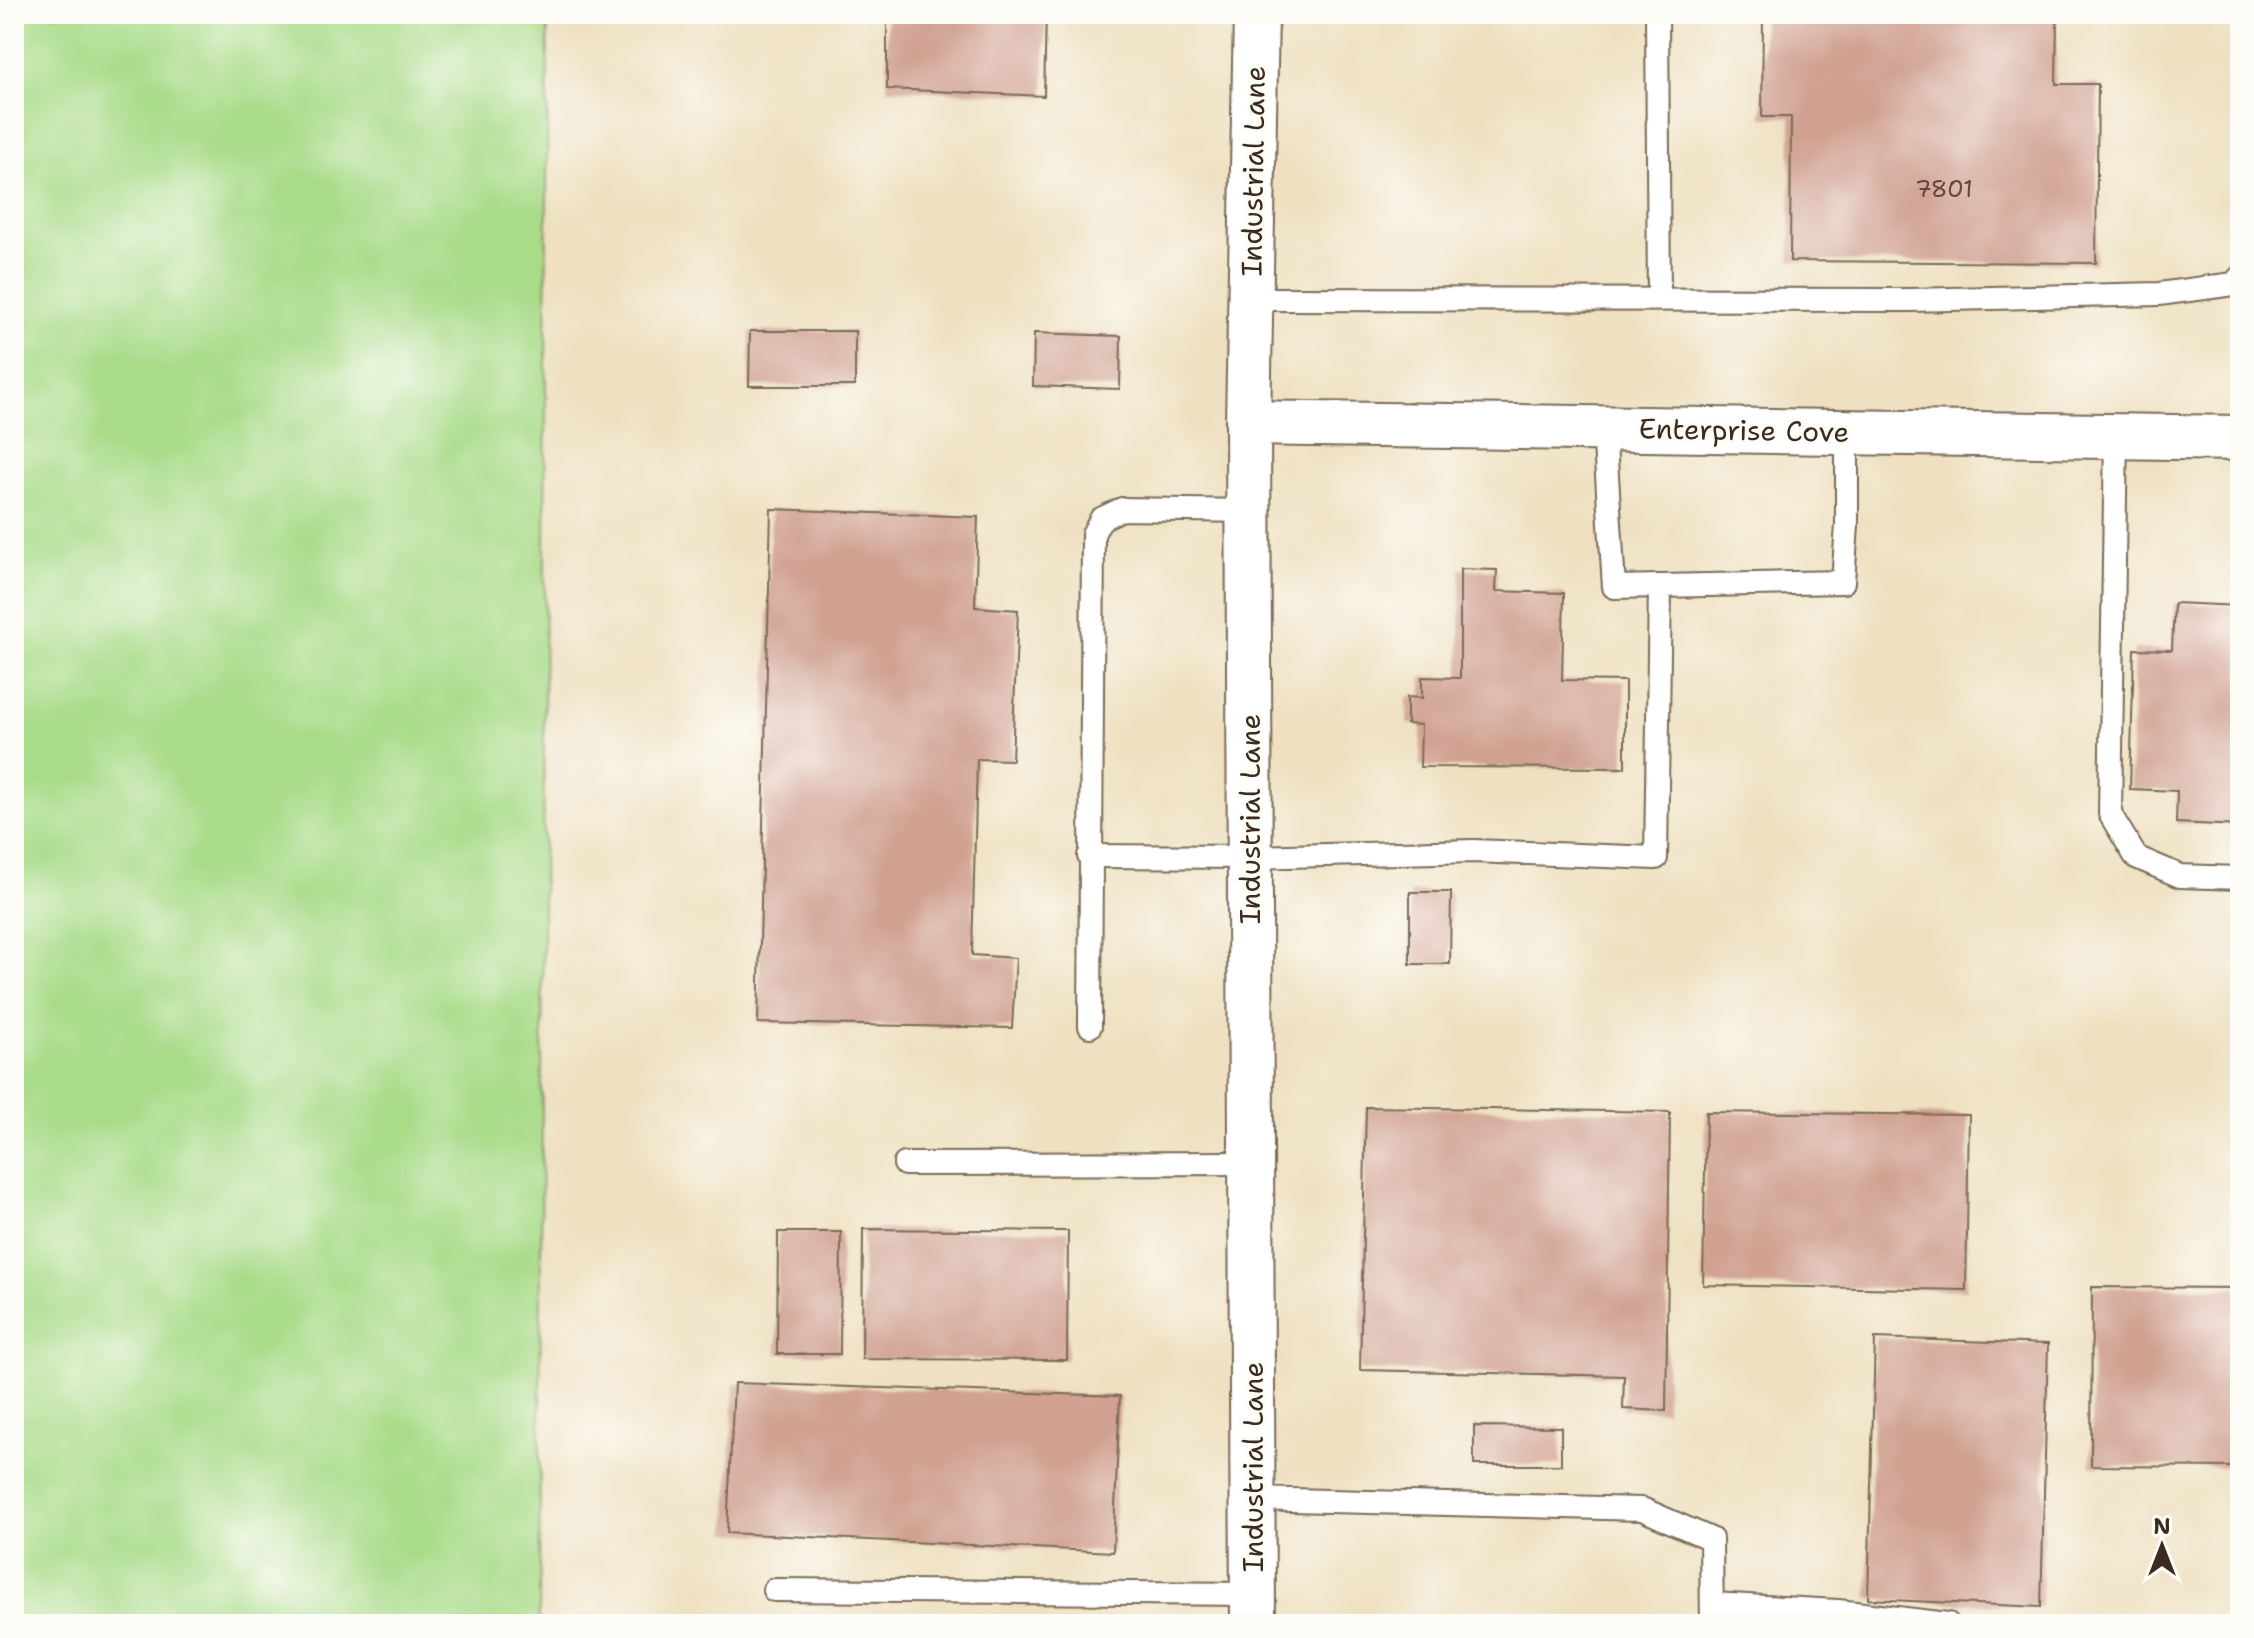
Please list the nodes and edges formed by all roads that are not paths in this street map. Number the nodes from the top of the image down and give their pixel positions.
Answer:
1 (1256, 14) edge
2 (1657, 14) edge
3 (2240, 277) edge
4 (1251, 299) junction
5 (1659, 299) junction
6 (1248, 423) junction
7 (1604, 428) junction
8 (1847, 432) junction
9 (2116, 435) junction
10 (2240, 438) edge
11 (1249, 511) junction
12 (1660, 586) junction
13 (1089, 856) junction
14 (1250, 857) junction
15 (2240, 878) edge
16 (1090, 1026) dead end
17 (1251, 1163) junction
18 (905, 1164) dead end
19 (1253, 1499) junction
20 (774, 1590) dead end
21 (1253, 1609) edge
22 (1712, 1614) edge
23 (1948, 1624) edge

1 - 4 street, Industrial Lane
2 - 5 lane
3 - 5 lane
4 - 5 lane
4 - 6 street, Industrial Lane
6 - 7 street, Enterprise Cove
6 - 11 street, Industrial Lane
7 - 8 street, Enterprise Cove
7 - 12 lane
8 - 9 street, Enterprise Cove
8 - 12 lane
9 - 10 street, Enterprise Cove
9 - 15 lane
11 - 13 lane
11 - 14 street, Industrial Lane
12 - 14 lane
13 - 14 lane
13 - 16 lane
14 - 17 street, Industrial Lane
17 - 18 lane
17 - 19 street, Industrial Lane
19 - 21 street, Industrial Lane
19 - 22 lane
20 - 21 lane
22 - 23 lane

